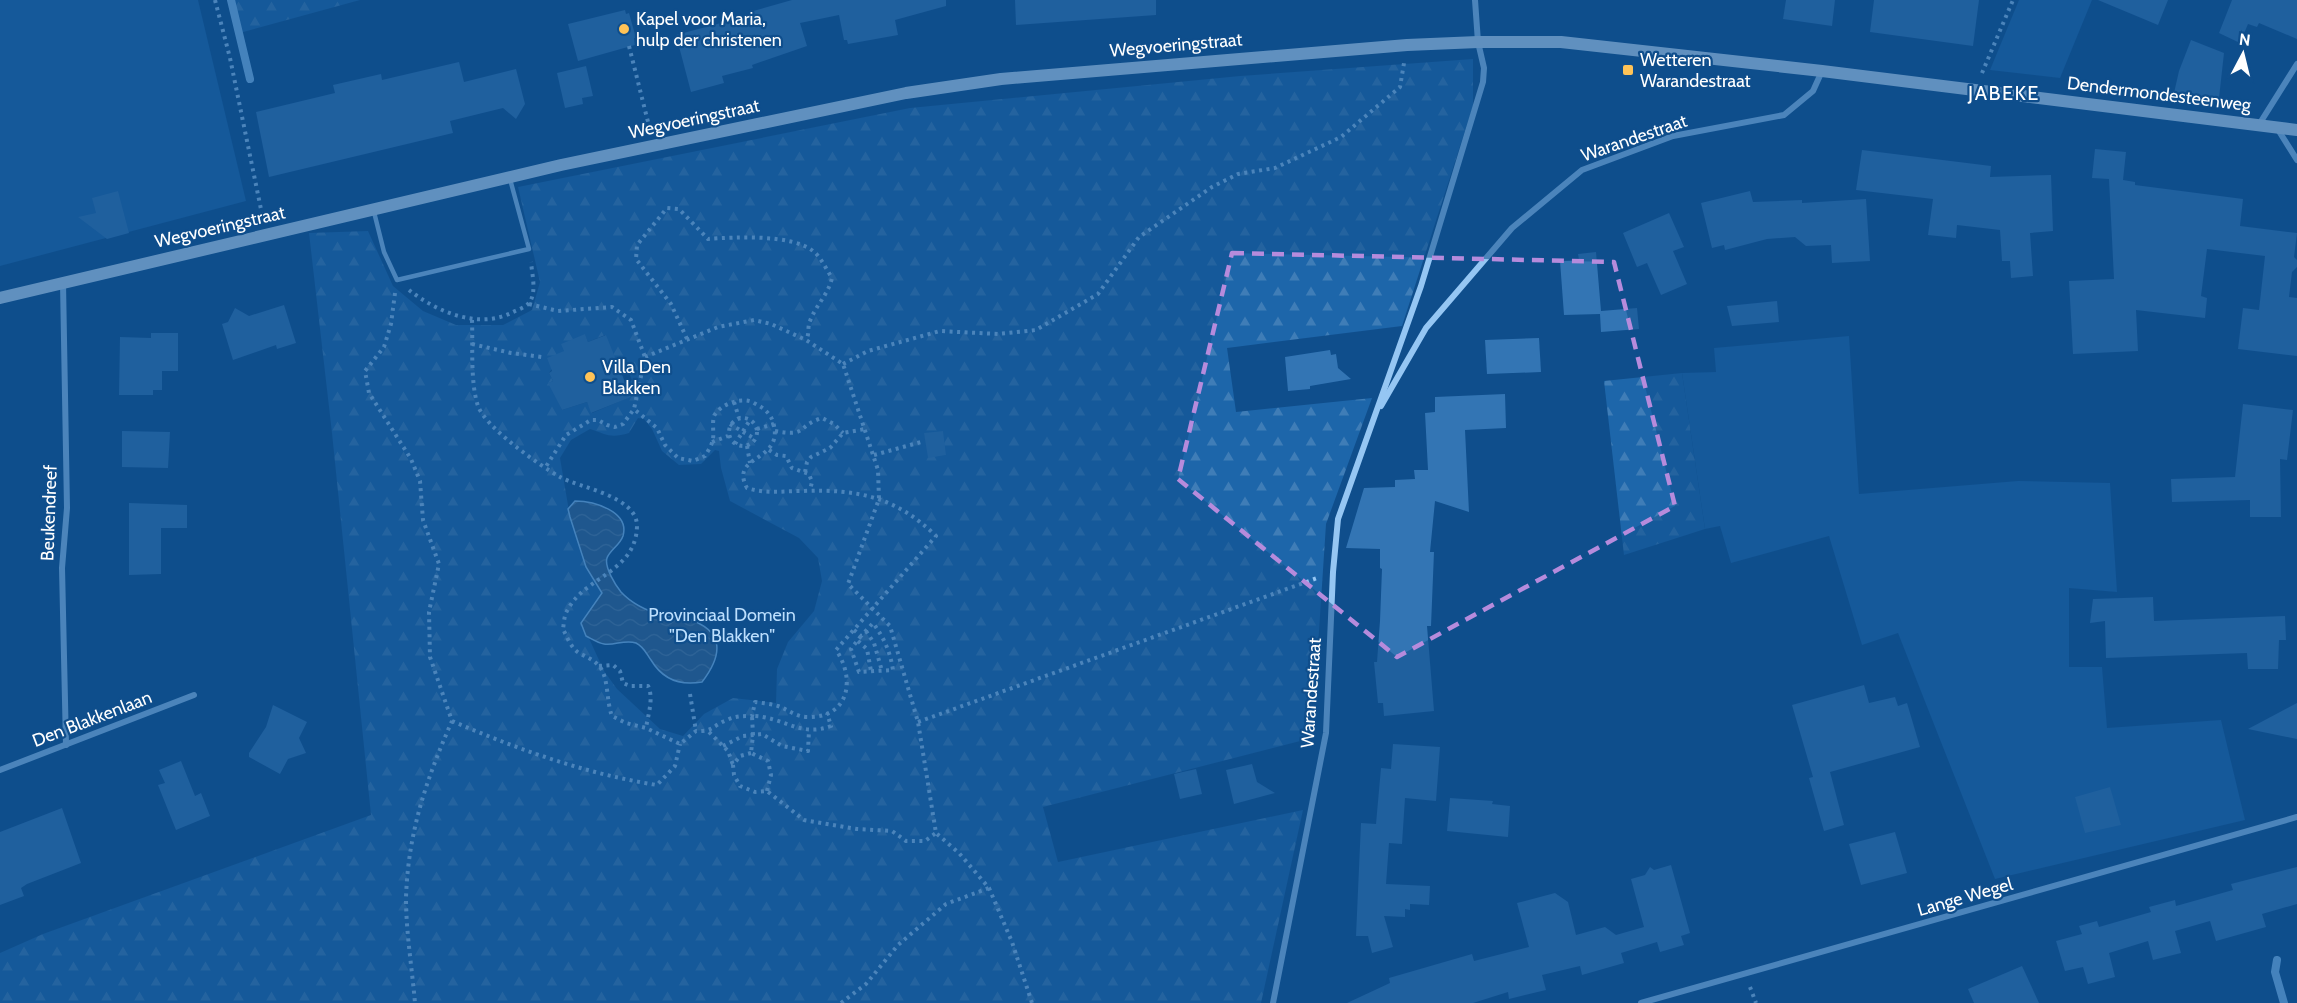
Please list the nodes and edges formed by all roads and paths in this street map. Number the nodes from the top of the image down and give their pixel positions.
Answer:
1 (215, 0) edge
2 (1475, 0) edge
3 (2013, 0) edge
4 (1478, 42) junction
5 (1407, 45) junction
6 (629, 46) dead end
7 (2297, 64) edge
8 (1822, 71) junction
9 (1975, 90) junction
10 (644, 106) dead end
11 (2260, 123) junction
12 (2276, 127) junction
13 (2297, 130) edge
14 (2297, 160) edge
15 (510, 177) junction
16 (374, 209) junction
17 (266, 234) junction
18 (529, 249) junction
19 (397, 280) junction
20 (63, 282) junction
21 (0, 298) edge
22 (529, 304) junction
23 (472, 320) junction
24 (687, 339) junction
25 (806, 340) junction
26 (472, 344) junction
27 (542, 357) dead end
28 (645, 357) junction
29 (843, 364) junction
30 (734, 402) junction
31 (634, 409) junction
32 (739, 418) junction
33 (750, 420) junction
34 (1371, 422) junction
35 (730, 424) junction
36 (774, 424) junction
37 (757, 429) junction
38 (865, 429) junction
39 (775, 431) junction
40 (743, 432) junction
41 (843, 434) junction
42 (728, 436) junction
43 (755, 439) junction
44 (712, 442) junction
45 (921, 442) dead end
46 (735, 444) junction
47 (747, 446) junction
48 (769, 450) junction
49 (874, 454) junction
50 (750, 463) junction
51 (545, 468) junction
52 (805, 472) junction
53 (810, 490) junction
54 (879, 499) junction
55 (1333, 572) junction
56 (873, 609) junction
57 (854, 630) junction
58 (866, 631) junction
59 (861, 636) junction
60 (858, 641) junction
61 (600, 666) junction
62 (871, 671) junction
63 (882, 671) junction
64 (690, 694) dead end
65 (194, 695) dead end
66 (827, 713) junction
67 (752, 716) junction
68 (452, 721) junction
69 (918, 722) junction
70 (646, 728) junction
71 (809, 730) junction
72 (696, 731) junction
73 (709, 732) junction
74 (753, 735) junction
75 (680, 744) junction
76 (66, 745) junction
77 (723, 746) junction
78 (751, 753) junction
79 (734, 765) junction
80 (0, 770) edge
81 (767, 791) junction
82 (2297, 817) edge
83 (936, 833) junction
84 (989, 888) junction
85 (415, 1003) edge
86 (841, 1003) edge
87 (1032, 1003) edge
88 (1273, 1003) edge
89 (1641, 1003) edge

1 - 17 path
2 - 4 street, Warandestraat
3 - 9 path
4 - 5 main road, Dendermondesteenweg
4 - 8 main road, Dendermondesteenweg
4 - 34 street, Warandestraat
5 - 15 main road, Wegvoeringstraat
5 - 29 path
6 - 10 path
7 - 11 street
8 - 9 main road, Dendermondesteenweg
8 - 34 street, Warandestraat
9 - 11 main road, Dendermondesteenweg
11 - 12 main road, Dendermondesteenweg
12 - 13 main road, Dendermondesteenweg
12 - 14 street
15 - 16 main road, Wegvoeringstraat
15 - 18 lane
16 - 17 main road, Wegvoeringstraat
16 - 19 lane
17 - 20 main road, Wegvoeringstraat
18 - 19 lane
18 - 22 path
19 - 23 path
19 - 68 path
20 - 21 main road, Wegvoeringstraat
20 - 76 street, Beukendreef
22 - 23 path
22 - 28 path
23 - 26 path
24 - 25 path
24 - 25 path
24 - 28 path
25 - 29 path
26 - 27 path
26 - 51 path
28 - 31 path
29 - 38 path
30 - 32 path
30 - 36 path
30 - 44 path
31 - 44 path
31 - 51 path
32 - 33 path
32 - 35 path
33 - 37 path
33 - 40 path
34 - 55 street, Warandestraat
35 - 40 path
35 - 42 path
36 - 37 path
36 - 39 path
37 - 43 path
38 - 41 path
38 - 49 path
39 - 41 path
39 - 48 path
40 - 43 path
40 - 46 path
41 - 52 path
42 - 44 path
42 - 46 path
43 - 47 path
45 - 49 path
46 - 47 path
47 - 50 path
48 - 50 path
48 - 52 path
49 - 54 path
50 - 53 path
51 - 61 path
52 - 53 path
53 - 54 path
54 - 56 path
54 - 56 path
55 - 69 path
55 - 88 street, Warandestraat
56 - 57 path
56 - 69 path
57 - 59 path
57 - 66 path
58 - 59 path
58 - 63 path
58 - 63 path
59 - 60 path
60 - 62 path
60 - 62 path
61 - 70 path
61 - 70 path
62 - 63 path
64 - 72 path
65 - 76 street, Den Blakkenlaan
66 - 67 path
66 - 71 path
67 - 71 path
67 - 73 path
67 - 74 path
68 - 75 path
68 - 85 path
69 - 83 path
70 - 75 path
71 - 74 path
72 - 73 path
72 - 75 path
73 - 77 path
74 - 77 path
74 - 78 path
76 - 80 street, Den Blakkenlaan
77 - 79 path
78 - 79 path
78 - 81 path
79 - 81 path
81 - 83 path
82 - 89 street, Lange Wegel
83 - 84 path
84 - 86 path
84 - 87 path

